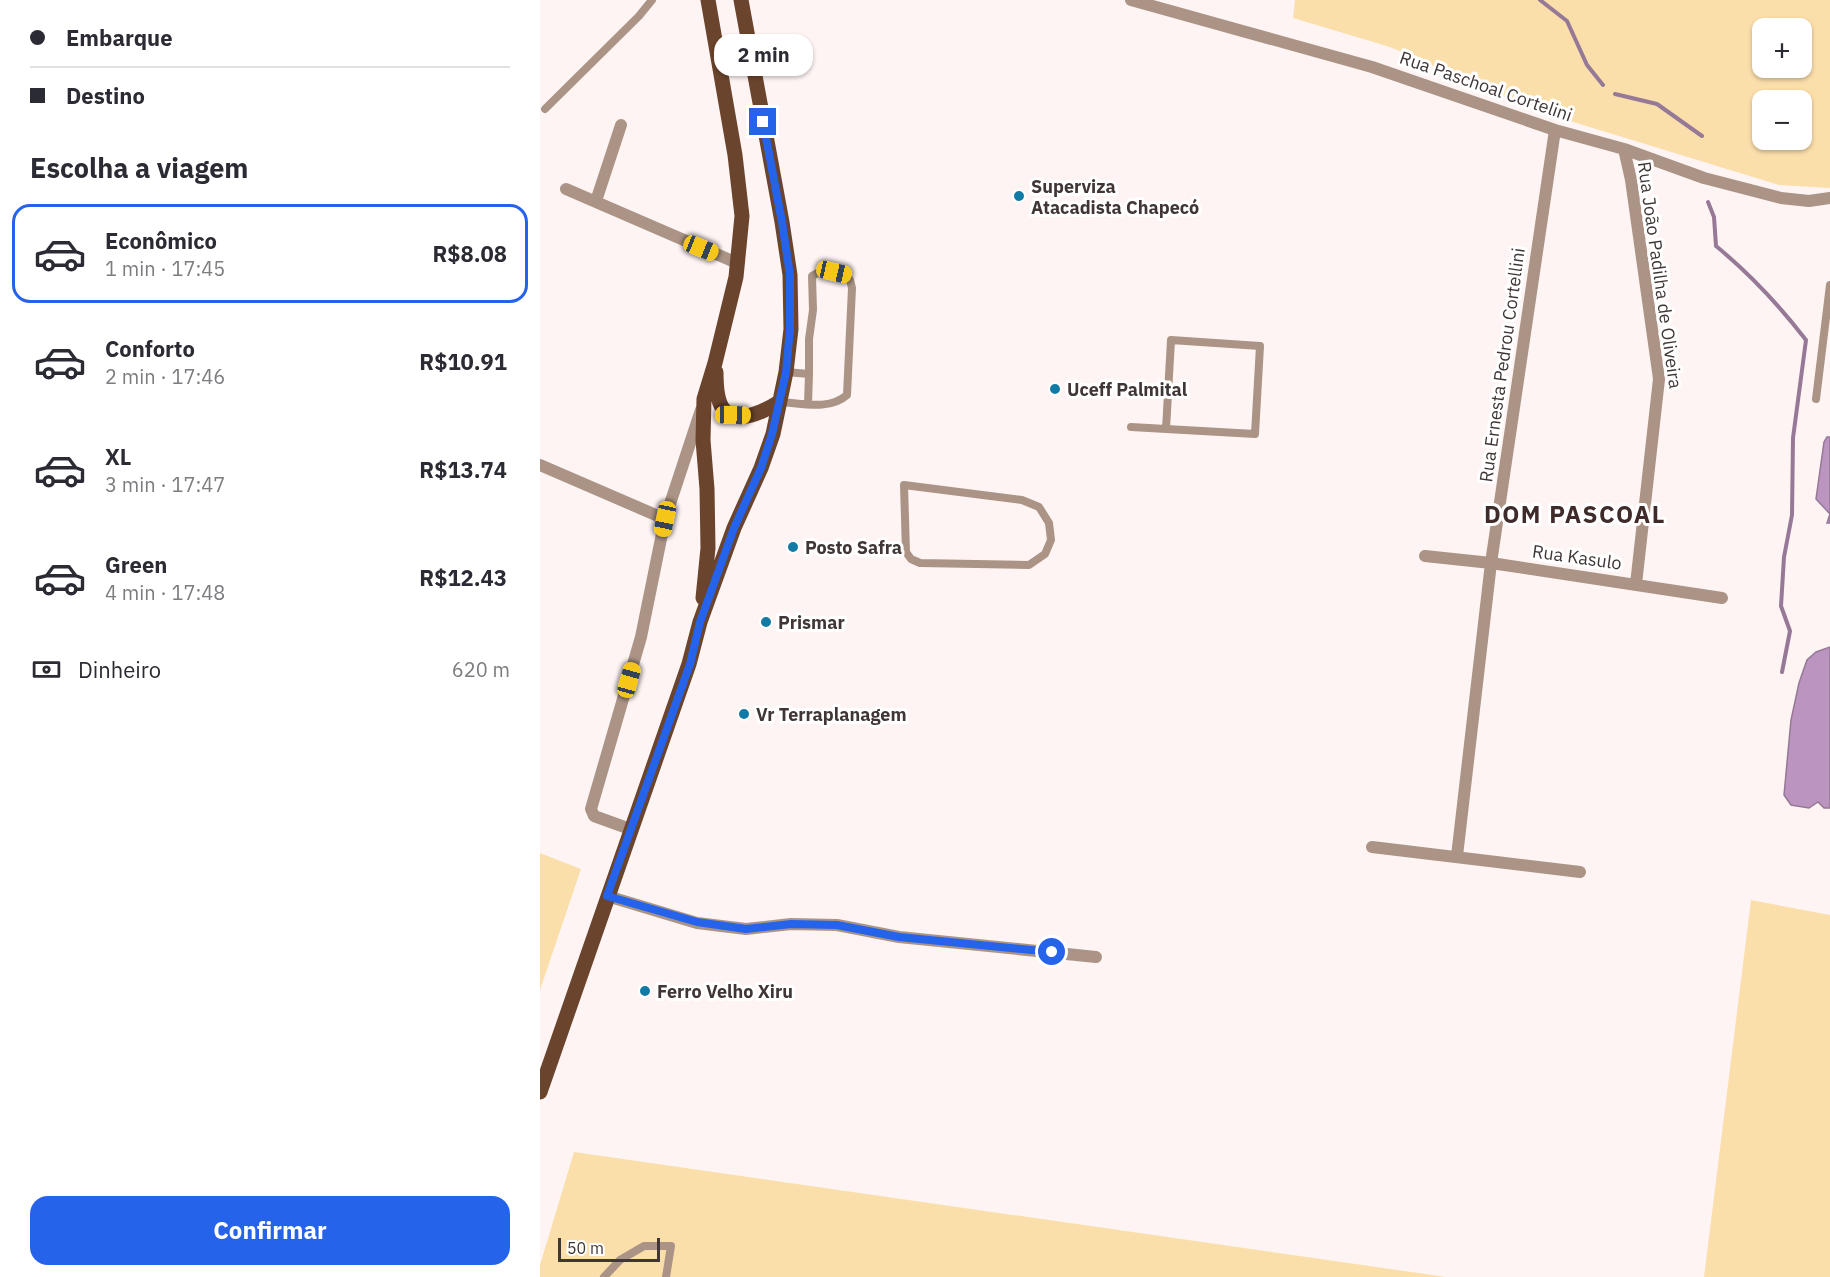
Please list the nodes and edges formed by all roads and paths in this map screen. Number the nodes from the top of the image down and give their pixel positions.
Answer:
1 (652, 0) edge
2 (708, 0) edge
3 (741, 0) edge
4 (1131, 0) edge
5 (545, 110) dead end
6 (621, 125) dead end
7 (1555, 130) junction
8 (1624, 149) junction
9 (566, 189) dead end
10 (1830, 198) edge
11 (596, 201) junction
12 (737, 263) junction
13 (1830, 285) edge
14 (715, 363) junction
15 (786, 372) junction
16 (809, 374) junction
17 (704, 399) junction
18 (1816, 399) dead end
19 (779, 402) junction
20 (807, 404) junction
21 (1131, 427) dead end
22 (1166, 429) junction
23 (540, 465) edge
24 (904, 485) joint
25 (665, 519) junction
26 (1425, 556) dead end
27 (1491, 563) junction
28 (1636, 584) junction
29 (1722, 598) dead end
30 (700, 622) junction
31 (630, 829) junction
32 (1372, 847) dead end
33 (1456, 856) junction
34 (1580, 872) dead end
35 (607, 896) junction
36 (1096, 957) dead end
37 (543, 1079) edge
38 (540, 1092) edge
39 (604, 1277) edge
40 (666, 1277) edge

1 - 5 lane
2 - 12 main road
3 - 15 main road
4 - 7 street, Rua Paschoal Cortelini
6 - 11 street
7 - 8 street, Rua Paschoal Cortelini
7 - 27 street, Rua Ernesta Pedrou Cortellini
8 - 10 street, Rua Paschoal Cortelini
8 - 28 street, Rua João Padilha de Oliveira
9 - 11 street
11 - 12 street
12 - 14 main road
13 - 18 lane
14 - 17 main road
14 - 19 main road
15 - 16 lane
15 - 19 main road
16 - 20 lane
16 - 20 lane
17 - 25 street
17 - 30 main road
19 - 20 lane
19 - 30 main road
21 - 22 lane
22 - 22 lane
23 - 25 street
24 - 24 lane
25 - 31 street
26 - 27 street, Rua Kasulo
27 - 28 street, Rua Kasulo
27 - 33 street, Rua Ernesta Pedrou Cortellini
28 - 29 street, Rua Kasulo
30 - 31 main road
31 - 35 main road
32 - 33 street
33 - 34 street
35 - 36 street
35 - 37 main road
37 - 38 main road
39 - 40 lane

